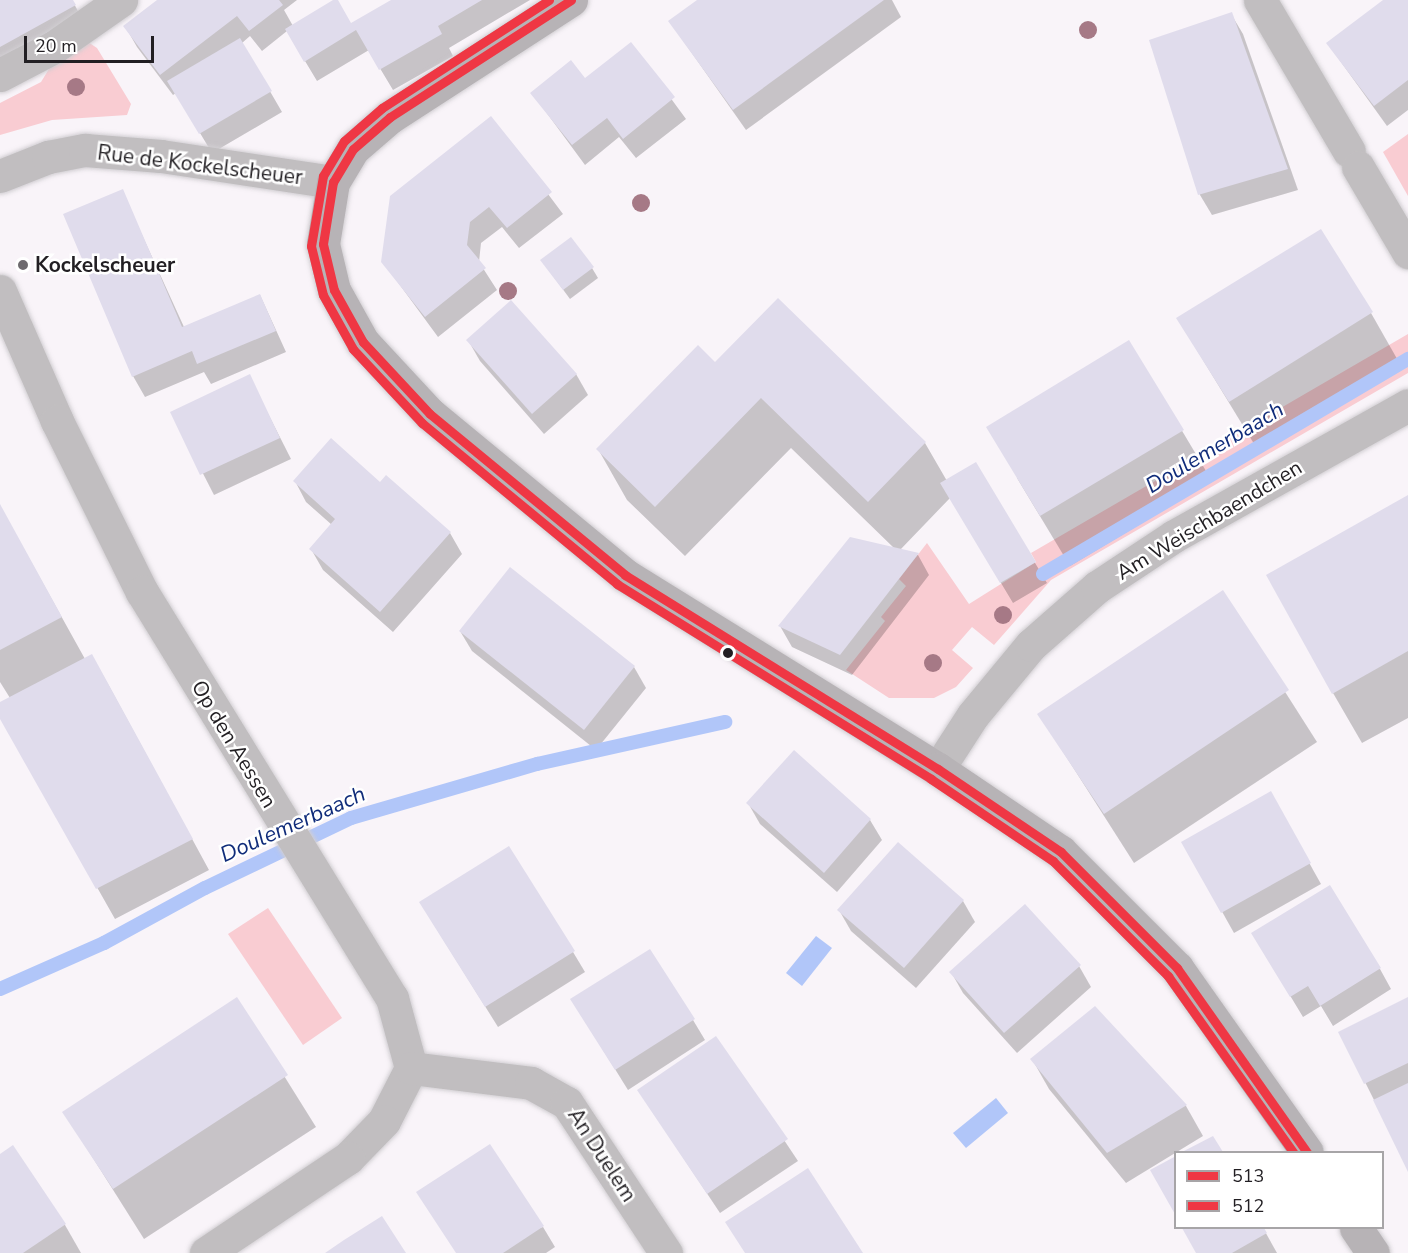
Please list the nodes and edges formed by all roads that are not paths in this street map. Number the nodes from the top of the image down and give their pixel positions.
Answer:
1 (121, 0) edge
2 (571, 0) edge
3 (1260, 0) edge
4 (0, 75) edge
5 (0, 176) edge
6 (333, 182) junction
7 (1408, 252) edge
8 (0, 291) edge
9 (1408, 405) edge
10 (938, 769) junction
11 (411, 1068) junction
12 (1306, 1151) edge
13 (1357, 1229) edge
14 (206, 1253) edge
15 (666, 1253) edge
16 (1373, 1253) edge

1 - 4 street
2 - 6 main road
3 - 7 street
5 - 6 street, Rue de Kockelscheuer
6 - 10 main road
8 - 11 street, Op den Aessen
9 - 10 street, Am Weischbaendchen
10 - 12 main road
11 - 14 street
11 - 15 street, An Duelem
13 - 16 main road

